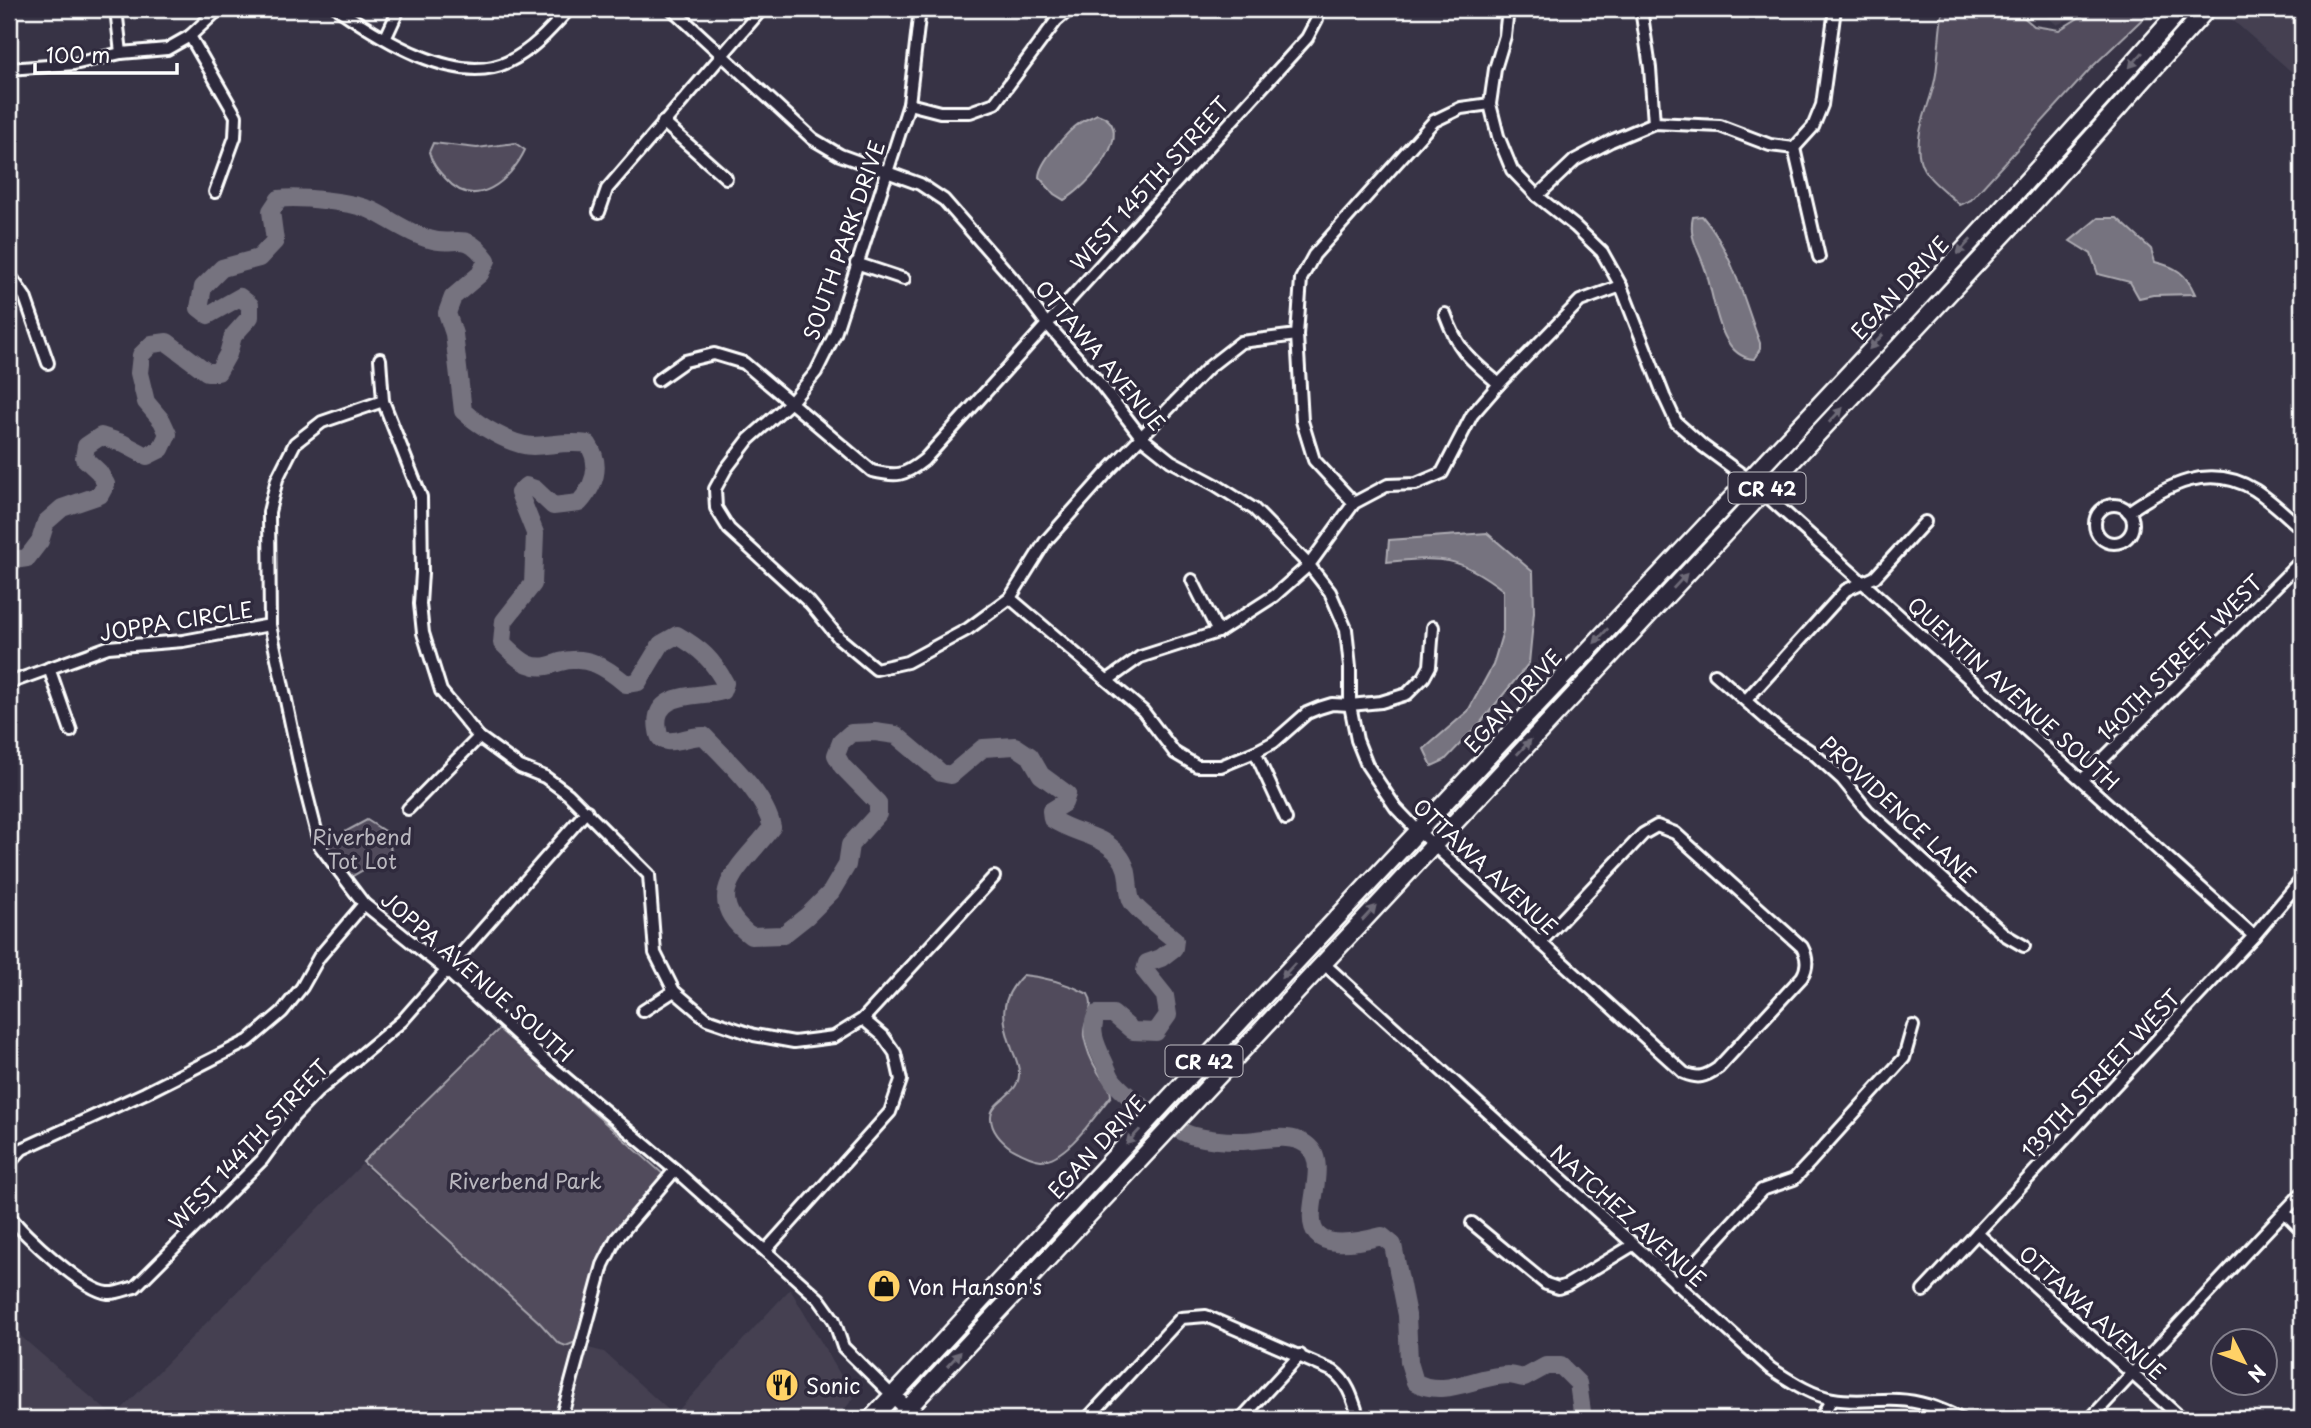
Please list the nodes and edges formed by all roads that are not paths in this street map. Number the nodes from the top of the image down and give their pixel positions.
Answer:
1 (116, 9) edge
2 (219, 9) edge
3 (338, 9) edge
4 (399, 9) edge
5 (569, 9) edge
6 (671, 9) edge
7 (762, 9) edge
8 (920, 9) edge
9 (1070, 9) edge
10 (1318, 9) edge
11 (1508, 9) edge
12 (1641, 9) edge
13 (1833, 9) edge
14 (2181, 9) edge
15 (2207, 9) edge
16 (190, 36) junction
17 (386, 37) junction
18 (121, 53) junction
19 (722, 53) junction
20 (9, 69) edge
21 (909, 104) junction
22 (1490, 104) junction
23 (663, 122) junction
24 (1654, 123) junction
25 (1794, 148) junction
26 (888, 172) junction
27 (726, 178) dead end
28 (215, 191) dead end
29 (1537, 196) junction
30 (599, 212) dead end
31 (1819, 257) dead end
32 (856, 263) junction
33 (9, 274) edge
34 (904, 279) dead end
35 (1620, 286) junction
36 (1445, 314) dead end
37 (1047, 324) junction
38 (1297, 335) junction
39 (380, 359) dead end
40 (48, 363) dead end
41 (658, 380) dead end
42 (1499, 384) junction
43 (383, 401) junction
44 (792, 401) junction
45 (1142, 438) junction
46 (1748, 480) junction
47 (1762, 493) junction
48 (1354, 503) junction
49 (2128, 512) dead end
50 (1925, 522) dead end
51 (2302, 529) edge
52 (2302, 561) edge
53 (1310, 565) junction
54 (1192, 580) dead end
55 (1863, 582) junction
56 (1010, 598) junction
57 (270, 625) junction
58 (1433, 627) dead end
59 (1218, 632) junction
60 (49, 668) junction
61 (1715, 674) dead end
62 (1108, 680) junction
63 (9, 683) edge
64 (1746, 701) junction
65 (1350, 705) junction
66 (71, 731) dead end
67 (479, 737) junction
68 (1255, 752) junction
69 (2082, 780) junction
70 (408, 809) dead end
71 (587, 811) junction
72 (1286, 819) dead end
73 (1418, 831) junction
74 (1433, 844) junction
75 (993, 877) dead end
76 (2302, 879) edge
77 (364, 904) junction
78 (2254, 936) junction
79 (1540, 943) junction
80 (2024, 946) dead end
81 (1322, 962) junction
82 (446, 970) junction
83 (674, 992) junction
84 (643, 1010) dead end
85 (863, 1018) junction
86 (1913, 1026) dead end
87 (9, 1163) edge
88 (675, 1170) junction
89 (2302, 1193) edge
90 (2284, 1212) junction
91 (9, 1214) edge
92 (1472, 1223) dead end
93 (2302, 1230) edge
94 (1978, 1233) junction
95 (1633, 1245) junction
96 (766, 1250) junction
97 (1676, 1284) junction
98 (1923, 1291) dead end
99 (1300, 1355) junction
100 (2132, 1374) junction
101 (893, 1396) junction
102 (1832, 1399) junction
103 (908, 1416) edge
104 (561, 1419) edge
105 (871, 1419) edge
106 (1087, 1419) edge
107 (1241, 1419) edge
108 (1359, 1419) edge
109 (1820, 1419) edge
110 (1960, 1419) edge
111 (2090, 1419) edge
112 (2182, 1419) edge

1 - 18 street
2 - 16 street
3 - 17 street
4 - 17 street
5 - 17 street
6 - 19 street, OTTAWA AVENUE
7 - 19 street
8 - 21 street, SOUTH PARK DRIVE
9 - 21 street
10 - 37 street, WEST 145TH STREET
11 - 22 street
12 - 24 street
13 - 25 street
14 -> 46 highway, EGAN DRIVE / CR 42
47 -> 15 highway, EGAN DRIVE / CR 42
16 - 18 street
16 - 28 street
18 - 20 street
19 - 23 street
19 - 26 street, OTTAWA AVENUE
21 - 26 street, SOUTH PARK DRIVE
22 - 29 street, QUENTIN AVENUE SOUTH
22 - 38 street
23 - 27 street
23 - 30 street
24 - 25 street
24 - 29 street
25 - 31 street
26 - 32 street, SOUTH PARK DRIVE
26 - 37 street, OTTAWA AVENUE
29 - 35 street, QUENTIN AVENUE SOUTH
32 - 34 street
32 - 44 street, SOUTH PARK DRIVE
33 - 40 street
35 - 42 street
35 - 46 street, QUENTIN AVENUE SOUTH
36 - 42 street
37 - 44 street, WEST 145TH STREET
37 - 45 street, OTTAWA AVENUE
38 - 45 street
38 - 48 street
39 - 43 street
41 - 44 street
42 - 48 street
43 - 57 street, JOPPA AVENUE SOUTH
43 - 67 street
44 - 56 street, SOUTH PARK DRIVE
45 - 53 street, OTTAWA AVENUE
45 - 56 street
46 - 47 street, QUENTIN AVENUE SOUTH
46 -> 73 highway, EGAN DRIVE / CR 42
47 - 55 street, QUENTIN AVENUE SOUTH
74 -> 47 highway, EGAN DRIVE / CR 42
48 - 53 street
49 - 51 street
50 - 55 street
52 - 69 street, 140TH STREET WEST
53 - 59 street
53 - 65 street, OTTAWA AVENUE
54 - 59 street
55 - 64 street
55 - 69 street, QUENTIN AVENUE SOUTH
56 - 62 street
57 - 60 street, JOPPA CIRCLE
57 - 77 street, JOPPA AVENUE SOUTH
58 - 65 street
59 - 62 street
60 - 63 street, JOPPA CIRCLE
60 - 66 street
61 - 64 street, PROVIDENCE LANE
62 - 68 street
64 - 80 street, PROVIDENCE LANE
65 - 68 street
65 - 73 street, OTTAWA AVENUE
67 - 70 street
67 - 71 street
68 - 72 street
69 - 78 street, QUENTIN AVENUE SOUTH
71 - 82 street, WEST 144TH STREET
71 - 83 street
73 - 74 street, OTTAWA AVENUE
73 -> 101 highway, EGAN DRIVE / CR 42
74 - 79 street, OTTAWA AVENUE
81 -> 74 highway, EGAN DRIVE / CR 42
75 - 85 street
76 - 78 street, 139TH STREET WEST
77 - 82 street, JOPPA AVENUE SOUTH
77 - 87 street
78 - 94 street, 139TH STREET WEST
79 - 79 street, OTTAWA AVENUE
81 - 95 street, NATCHEZ AVENUE
103 -> 81 highway, EGAN DRIVE / CR 42
82 - 88 street, JOPPA AVENUE SOUTH
82 - 91 street, WEST 144TH STREET
83 - 84 street
83 - 85 street
85 - 96 street
86 - 97 street
88 - 96 street, JOPPA AVENUE SOUTH
88 - 104 street
89 - 90 street
90 - 93 street
90 - 100 street
92 - 95 street
94 - 98 street, 139TH STREET WEST
94 - 100 street, OTTAWA AVENUE
95 - 97 street, NATCHEZ AVENUE
96 - 101 street, JOPPA AVENUE SOUTH
97 - 102 street, NATCHEZ AVENUE
99 - 106 street
99 - 107 street
99 - 108 street
100 - 111 street
100 - 112 street, OTTAWA AVENUE
101 - 103 main road
101 - 105 highway, EGAN DRIVE / CR 42
102 - 109 street
102 - 110 street, NATCHEZ AVENUE

